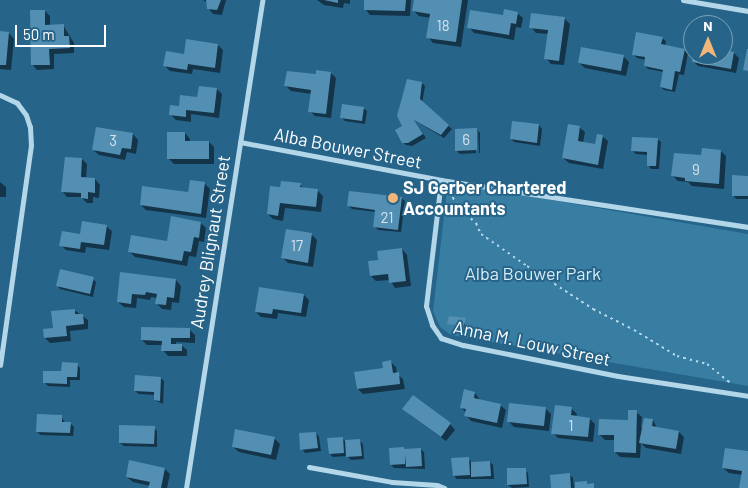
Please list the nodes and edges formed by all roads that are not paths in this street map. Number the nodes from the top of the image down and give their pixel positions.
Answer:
1 (262, 0) edge
2 (683, 0) edge
3 (701, 1) edge
4 (748, 11) edge
5 (0, 95) edge
6 (240, 142) junction
7 (441, 180) junction
8 (748, 227) edge
9 (0, 365) edge
10 (748, 396) edge
11 (310, 467) dead end
12 (186, 488) edge
13 (444, 488) edge

1 - 6 street, Audrey Blignaut Street
2 - 3 street
3 - 4 street
5 - 9 street
6 - 7 street, Alba Bouwer Street
6 - 12 street, Audrey Blignaut Street
7 - 8 street, Alba Bouwer Street
7 - 10 street, Anna M. Louw Street
11 - 13 street

